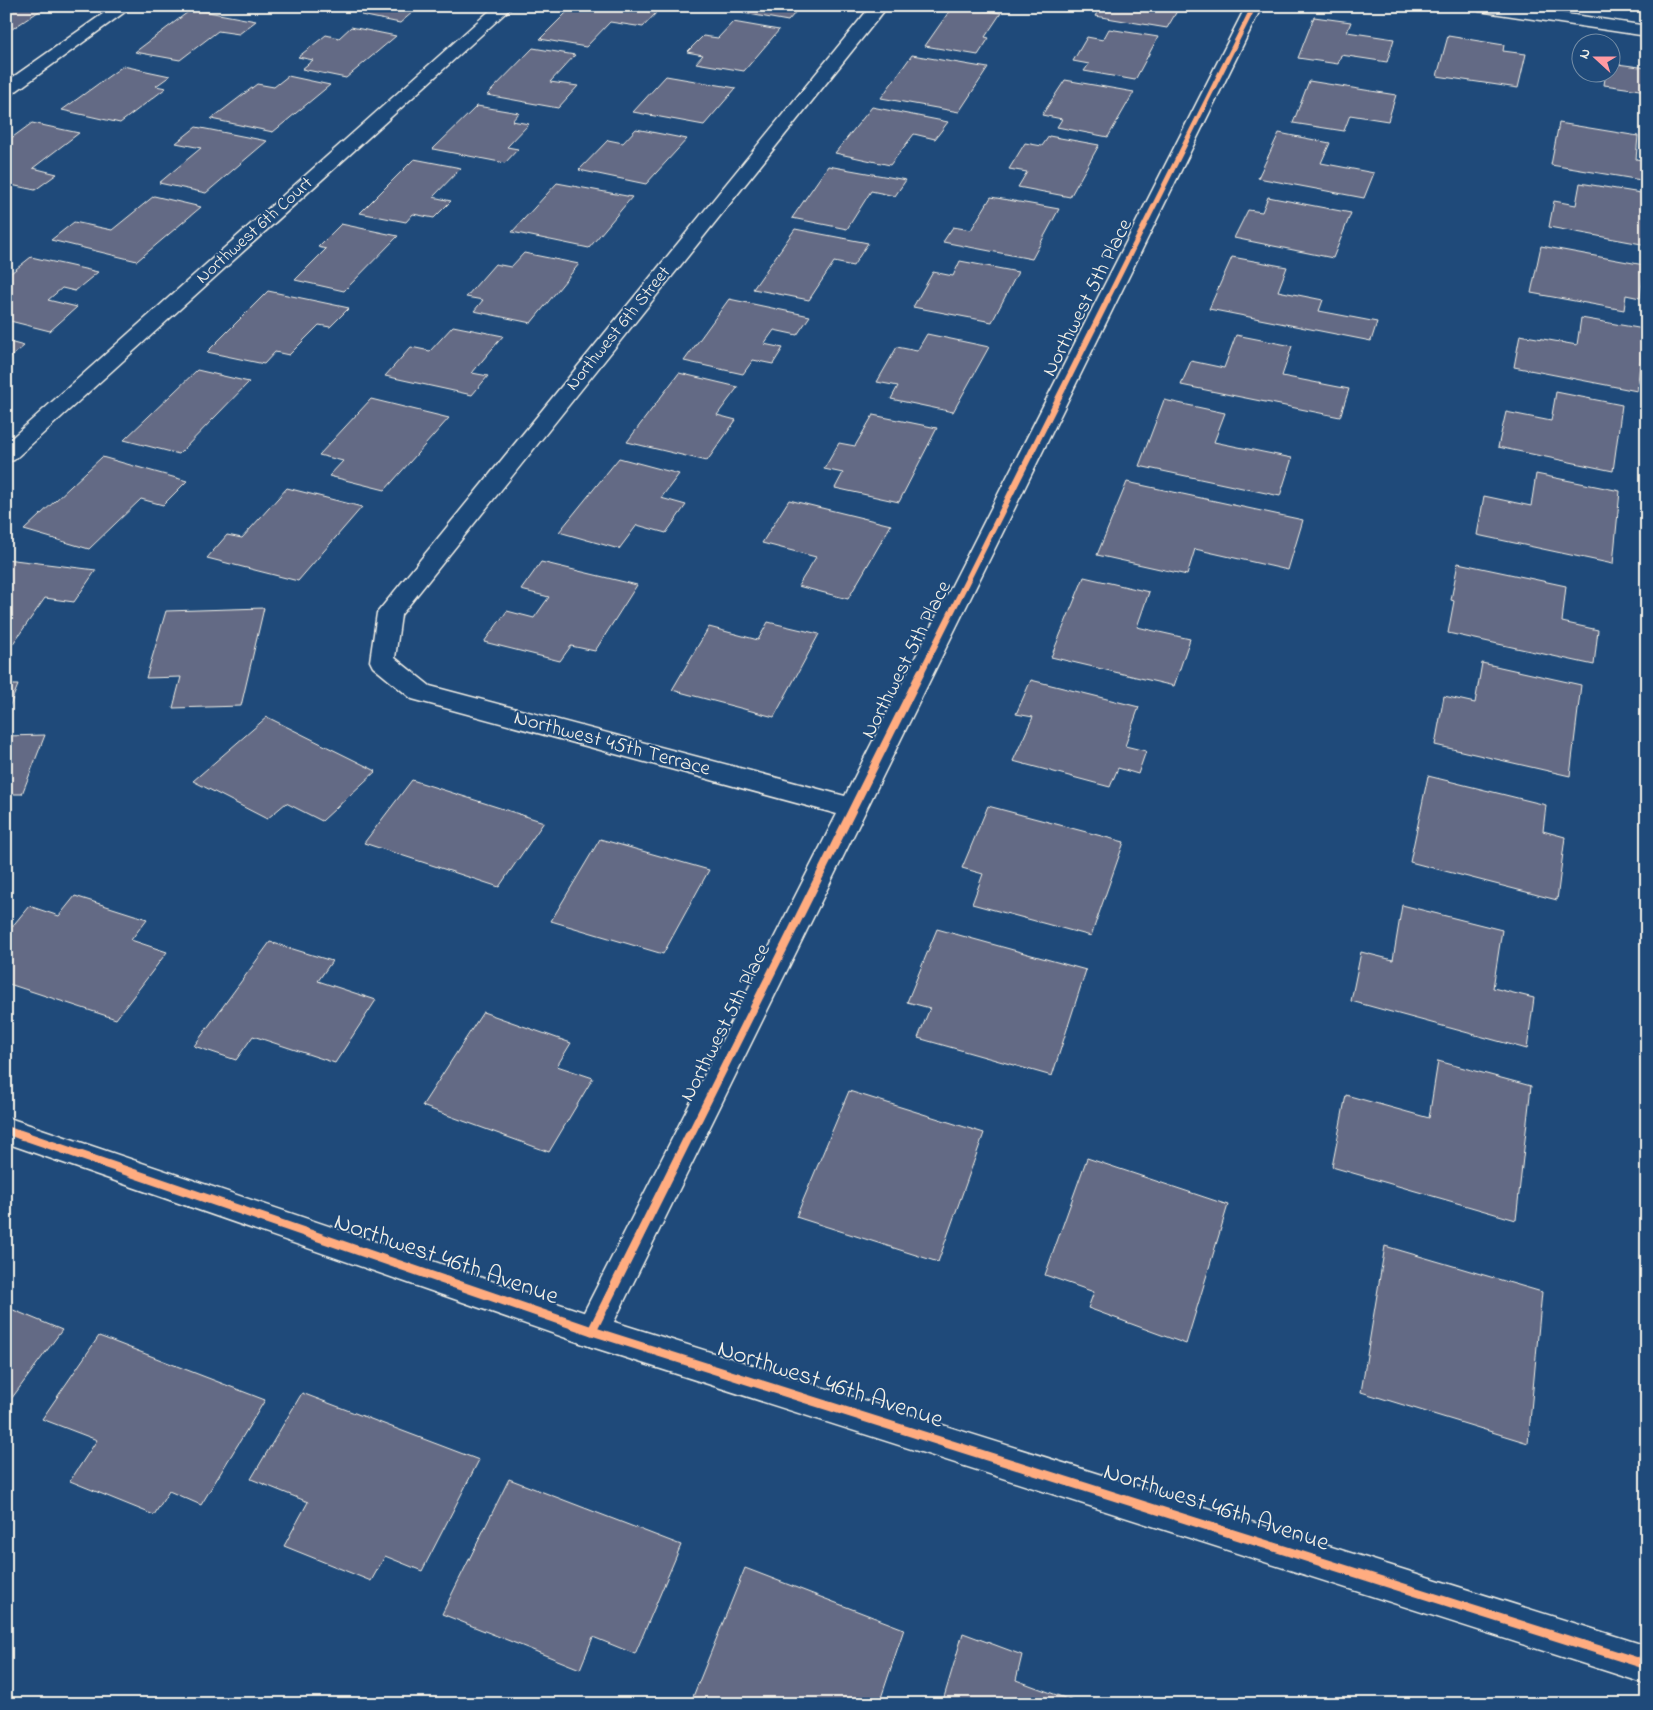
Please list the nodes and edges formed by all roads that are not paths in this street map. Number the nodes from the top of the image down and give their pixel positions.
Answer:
1 (124, 6) edge
2 (505, 6) edge
3 (880, 6) edge
4 (1254, 6) edge
5 (1479, 6) edge
6 (1647, 30) edge
7 (6, 90) edge
8 (6, 455) edge
9 (382, 661) joint
10 (853, 808) junction
11 (6, 1130) edge
12 (592, 1331) junction
13 (1647, 1665) edge

1 - 7 street
2 - 8 street, Northwest 6th Court
3 - 9 street, Northwest 6th Street
4 - 10 street, Northwest 5th Place
5 - 6 street
9 - 10 street, Northwest 45th Terrace
10 - 12 street, Northwest 5th Place
11 - 12 street, Northwest 46th Avenue
12 - 13 street, Northwest 46th Avenue

